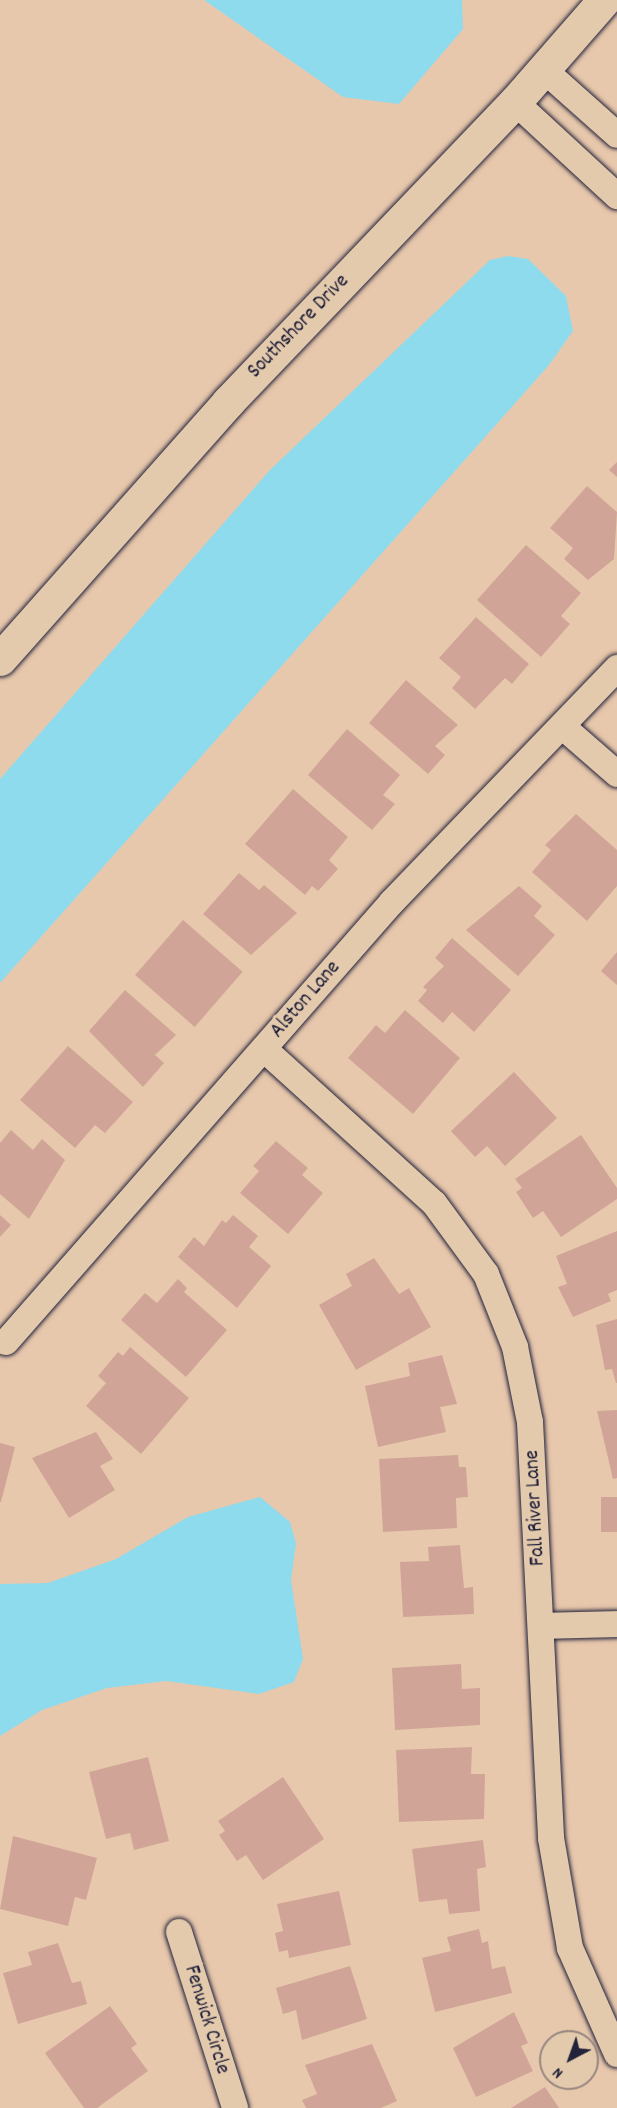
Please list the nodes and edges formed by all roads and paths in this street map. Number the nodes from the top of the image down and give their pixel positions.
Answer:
1 (604, 0) edge
2 (543, 69) junction
3 (515, 102) junction
4 (617, 135) edge
5 (617, 196) edge
6 (0, 659) edge
7 (617, 668) edge
8 (562, 726) junction
9 (617, 774) edge
10 (264, 1049) junction
11 (6, 1342) dead end
12 (617, 1624) edge
13 (542, 1626) junction
14 (179, 1932) dead end
15 (617, 2054) edge
16 (235, 2108) edge

1 - 2 street, Southshore Drive
2 - 3 street, Southshore Drive
2 - 4 street
3 - 5 street
3 - 6 street, Southshore Drive
7 - 8 street, Alston Lane
8 - 9 street
8 - 10 street, Alston Lane
10 - 11 street, Alston Lane
10 - 13 street, Fall River Lane
12 - 13 street
13 - 15 street, Fall River Lane
14 - 16 street, Fenwick Circle

